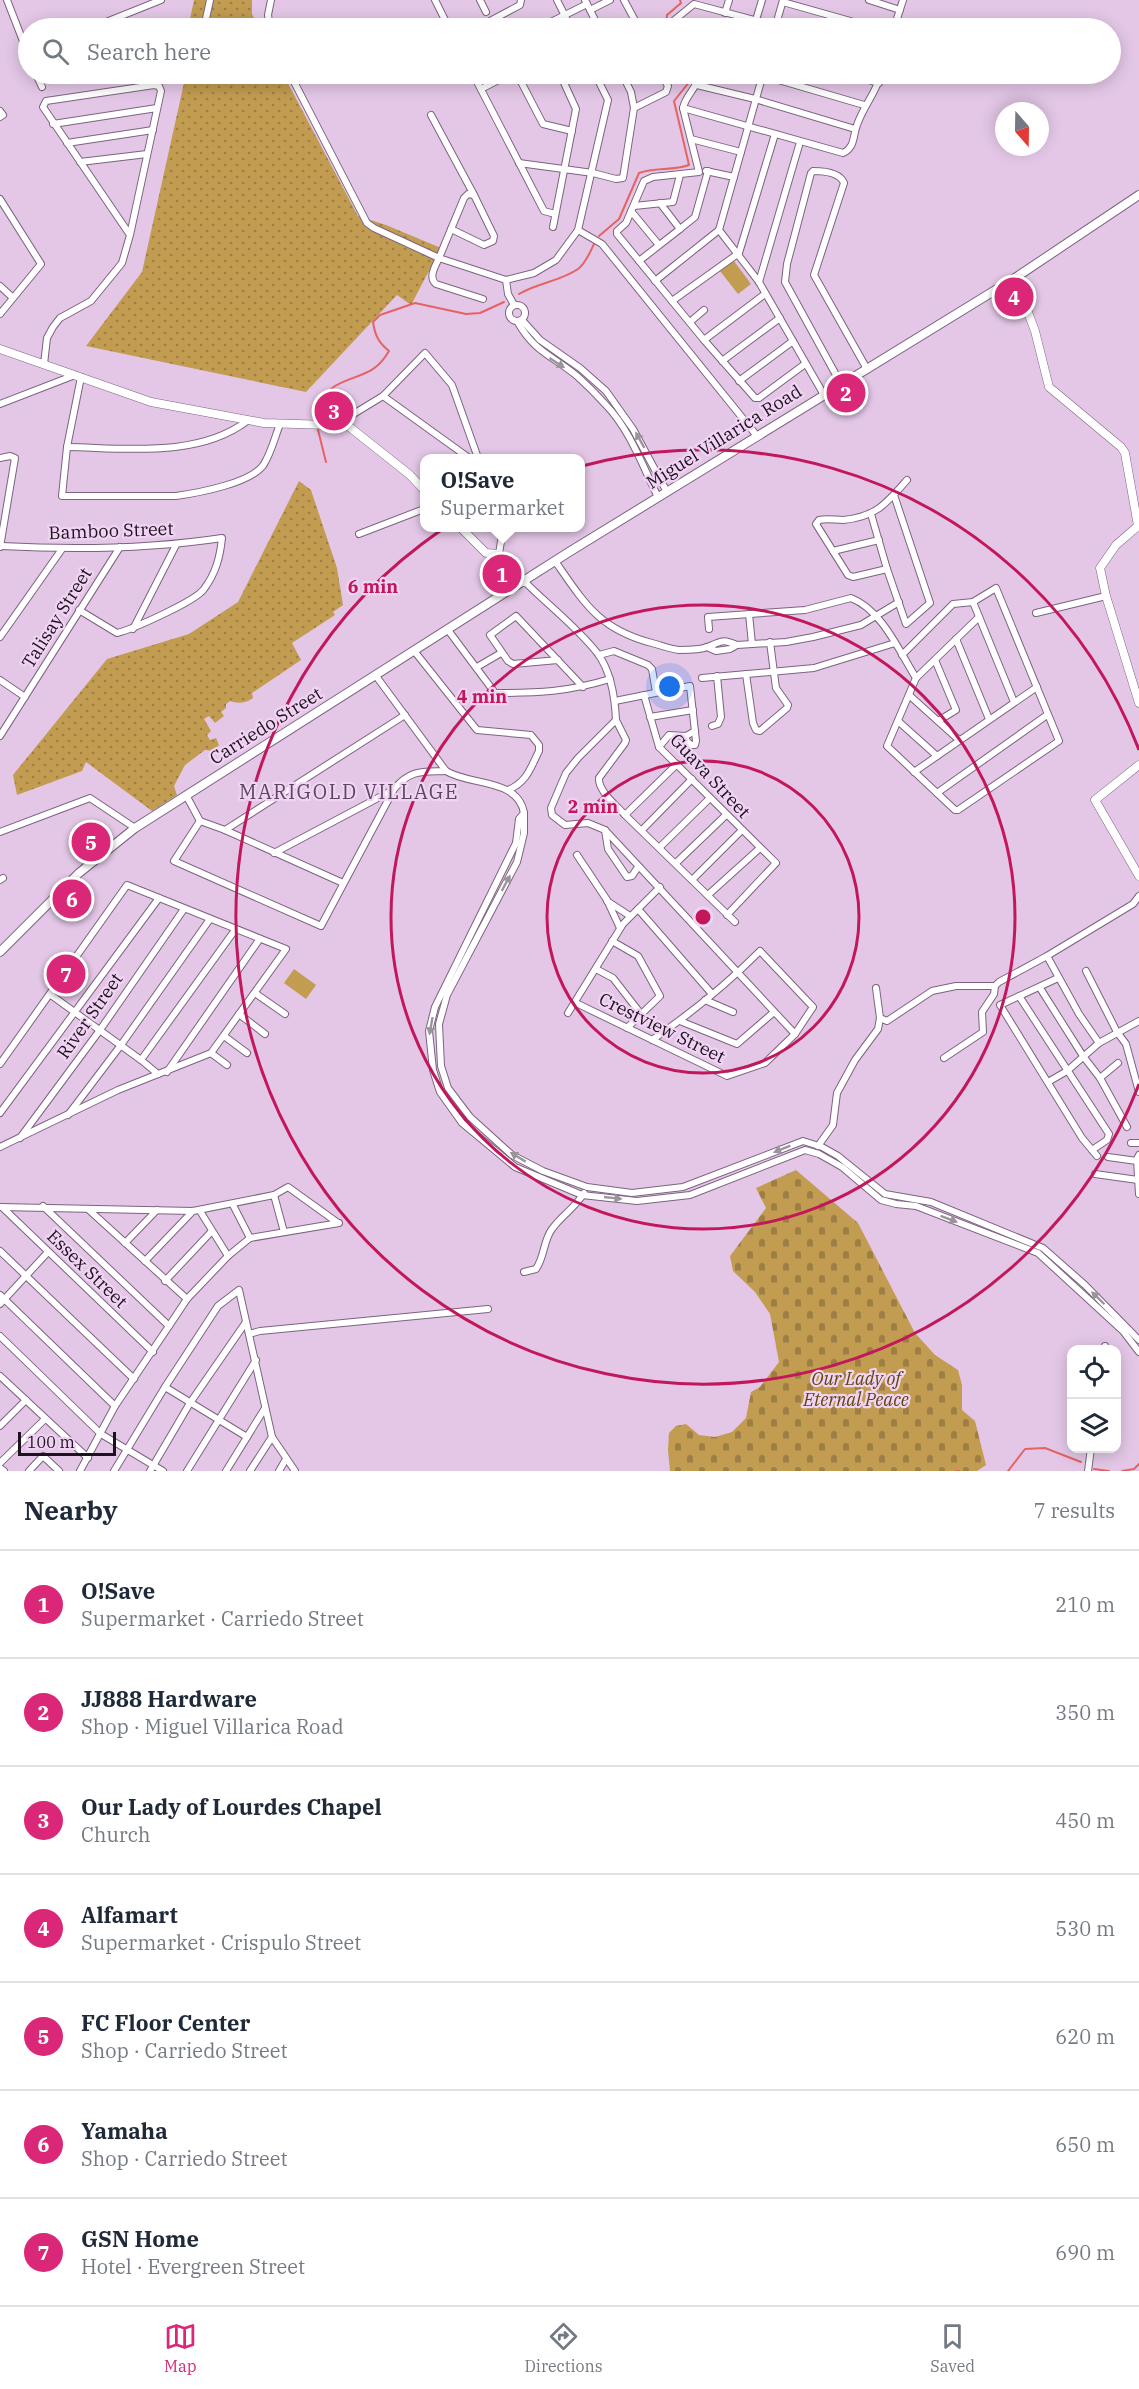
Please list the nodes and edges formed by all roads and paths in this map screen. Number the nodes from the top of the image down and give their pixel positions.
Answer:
1 (7, 0) edge
2 (161, 0) edge
3 (210, 0) edge
4 (271, 0) edge
5 (435, 0) edge
6 (480, 0) edge
7 (521, 0) edge
8 (557, 0) edge
9 (610, 0) edge
10 (624, 0) edge
11 (729, 0) edge
12 (762, 0) edge
13 (868, 0) edge
14 (903, 0) edge
15 (783, 1) edge
16 (588, 5) edge
17 (900, 10) junction
18 (486, 12) dead end
19 (725, 13) junction
20 (565, 15) junction
21 (116, 18) edge
22 (206, 18) edge
23 (268, 18) edge
24 (444, 18) edge
25 (496, 18) edge
26 (559, 18) edge
27 (566, 18) edge
28 (634, 18) edge
29 (679, 18) edge
30 (747, 18) edge
31 (757, 18) edge
32 (778, 18) edge
33 (841, 18) edge
34 (897, 18) edge
35 (18, 28) edge
36 (41, 84) edge
37 (295, 84) edge
38 (478, 84) edge
39 (491, 84) edge
40 (522, 84) edge
41 (565, 84) edge
42 (600, 84) edge
43 (627, 84) edge
44 (667, 84) edge
45 (759, 84) edge
46 (794, 84) edge
47 (878, 84) edge
48 (697, 85) joint
49 (42, 87) dead end
50 (481, 89) junction
51 (755, 99) junction
52 (864, 105) junction
53 (157, 108) junction
54 (634, 108) junction
55 (682, 108) junction
56 (0, 111) edge
57 (431, 114) dead end
58 (0, 117) edge
59 (53, 124) junction
60 (748, 125) junction
61 (855, 129) junction
62 (153, 130) junction
63 (572, 131) junction
64 (775, 134) junction
65 (691, 139) junction
66 (800, 142) junction
67 (67, 143) junction
68 (741, 152) junction
69 (147, 154) junction
70 (80, 162) junction
71 (519, 163) junction
72 (564, 171) junction
73 (708, 171) junction
74 (699, 172) junction
75 (593, 173) junction
76 (680, 175) junction
77 (734, 177) junction
78 (474, 195) junction
79 (1139, 195) edge
80 (0, 199) edge
81 (660, 203) junction
82 (633, 209) junction
83 (555, 214) junction
84 (553, 227) dead end
85 (451, 229) junction
86 (680, 229) junction
87 (578, 230) junction
88 (719, 230) junction
89 (130, 235) junction
90 (659, 245) junction
91 (739, 253) junction
92 (439, 258) junction
93 (639, 261) junction
94 (1015, 278) junction
95 (506, 280) junction
96 (655, 280) junction
97 (759, 282) junction
98 (0, 286) edge
99 (765, 294) junction
100 (12, 297) junction
101 (483, 299) dead end
102 (672, 301) junction
103 (514, 305) junction
104 (704, 310) dead end
105 (0, 314) edge
106 (780, 318) junction
107 (519, 320) junction
108 (690, 322) junction
109 (704, 340) junction
110 (793, 341) junction
111 (0, 349) edge
112 (722, 361) junction
113 (44, 364) junction
114 (805, 364) junction
115 (867, 369) junction
116 (78, 376) junction
117 (739, 381) junction
118 (842, 384) junction
119 (824, 395) junction
120 (383, 396) junction
121 (0, 404) edge
122 (247, 421) junction
123 (342, 421) junction
124 (280, 424) junction
125 (757, 436) junction
126 (68, 447) junction
127 (462, 454) edge
128 (476, 454) edge
129 (0, 458) edge
130 (907, 480) dead end
131 (420, 486) edge
132 (667, 492) junction
133 (894, 495) junction
134 (658, 497) junction
135 (420, 511) edge
136 (871, 514) junction
137 (465, 532) edge
138 (502, 532) edge
139 (359, 534) dead end
140 (879, 540) junction
141 (176, 545) junction
142 (0, 547) edge
143 (120, 547) junction
144 (62, 549) junction
145 (833, 551) junction
146 (569, 552) joint
147 (499, 554) junction
148 (555, 561) junction
149 (887, 569) junction
150 (525, 582) junction
151 (1106, 596) junction
152 (898, 602) junction
153 (973, 602) junction
154 (79, 610) junction
155 (1036, 613) dead end
156 (749, 614) junction
157 (876, 615) junction
158 (979, 617) junction
159 (133, 629) junction
160 (709, 629) dead end
161 (448, 630) junction
162 (0, 637) edge
163 (956, 639) junction
164 (770, 642) junction
165 (895, 643) junction
166 (752, 644) junction
167 (415, 652) junction
168 (501, 653) junction
169 (598, 655) junction
170 (902, 655) junction
171 (558, 660) junction
172 (935, 660) junction
173 (477, 667) junction
174 (773, 672) junction
175 (746, 674) junction
176 (376, 676) junction
177 (717, 676) junction
178 (702, 678) dead end
179 (916, 678) junction
180 (610, 679) junction
181 (0, 680) edge
182 (583, 687) junction
183 (1037, 687) junction
184 (656, 692) junction
185 (644, 695) junction
186 (909, 695) junction
187 (25, 697) junction
188 (615, 701) junction
189 (1014, 702) junction
190 (1139, 703) edge
191 (693, 710) junction
192 (405, 715) junction
193 (1047, 715) junction
194 (650, 717) junction
195 (989, 719) junction
196 (616, 720) junction
197 (898, 721) junction
198 (938, 721) junction
199 (712, 726) dead end
200 (695, 731) junction
201 (0, 736) edge
202 (686, 736) junction
203 (959, 740) junction
204 (659, 747) junction
205 (937, 756) junction
206 (677, 764) junction
207 (1139, 765) edge
208 (446, 771) junction
209 (914, 772) junction
210 (692, 779) junction
211 (394, 789) junction
212 (508, 790) junction
213 (937, 793) junction
214 (186, 795) junction
215 (710, 798) junction
216 (524, 813) junction
217 (625, 814) junction
218 (726, 815) junction
219 (200, 821) junction
220 (135, 828) junction
221 (225, 830) junction
222 (605, 830) junction
223 (642, 830) junction
224 (741, 831) junction
225 (0, 832) edge
226 (660, 847) junction
227 (760, 848) junction
228 (274, 853) junction
229 (577, 855) dead end
230 (676, 862) junction
231 (638, 867) junction
232 (1139, 876) edge
233 (692, 880) junction
234 (343, 883) junction
235 (660, 886) junction
236 (709, 894) junction
237 (1139, 896) edge
238 (159, 898) junction
239 (607, 900) junction
240 (184, 909) junction
241 (638, 909) junction
242 (727, 915) junction
243 (630, 916) junction
244 (210, 919) junction
245 (735, 922) dead end
246 (620, 928) junction
247 (236, 930) junction
248 (259, 940) junction
249 (612, 941) junction
250 (0, 952) edge
251 (1047, 956) junction
252 (596, 969) junction
253 (1086, 971) dead end
254 (739, 972) junction
255 (1058, 978) junction
256 (995, 986) junction
257 (876, 988) dead end
258 (1040, 988) junction
259 (255, 993) junction
260 (712, 994) junction
261 (51, 995) junction
262 (1019, 996) junction
263 (705, 999) junction
264 (576, 1003) junction
265 (74, 1012) junction
266 (733, 1012) dead end
267 (774, 1012) junction
268 (568, 1013) dead end
269 (239, 1014) junction
270 (285, 1014) dead end
271 (640, 1014) junction
272 (880, 1018) junction
273 (680, 1021) junction
274 (1139, 1021) edge
275 (627, 1028) junction
276 (100, 1030) junction
277 (1117, 1032) junction
278 (265, 1034) dead end
279 (795, 1034) junction
280 (224, 1036) junction
281 (652, 1040) junction
282 (1099, 1043) junction
283 (121, 1045) junction
284 (211, 1053) junction
285 (247, 1053) dead end
286 (1083, 1056) junction
287 (944, 1058) dead end
288 (141, 1060) junction
289 (1118, 1062) dead end
290 (0, 1064) edge
291 (227, 1065) dead end
292 (167, 1071) junction
293 (1067, 1071) junction
294 (158, 1074) junction
295 (1100, 1078) junction
296 (1048, 1082) junction
297 (448, 1088) junction
298 (440, 1092) junction
299 (1139, 1092) edge
300 (0, 1113) edge
301 (66, 1117) junction
302 (1127, 1127) dead end
303 (19, 1140) junction
304 (1131, 1143) dead end
305 (1139, 1143) edge
306 (818, 1146) junction
307 (0, 1147) edge
308 (1092, 1150) junction
309 (1097, 1156) dead end
310 (1108, 1157) dead end
311 (1138, 1158) edge
312 (1095, 1174) dead end
313 (1137, 1180) junction
314 (587, 1187) junction
315 (1139, 1194) edge
316 (274, 1195) junction
317 (582, 1195) junction
318 (233, 1204) junction
319 (44, 1206) junction
320 (1, 1207) edge
321 (88, 1209) junction
322 (157, 1210) junction
323 (196, 1211) junction
324 (212, 1231) junction
325 (284, 1232) junction
326 (250, 1238) junction
327 (125, 1243) junction
328 (0, 1251) edge
329 (48, 1252) junction
330 (228, 1256) junction
331 (145, 1261) junction
332 (524, 1272) dead end
333 (26, 1275) junction
334 (165, 1281) junction
335 (2, 1299) edge
336 (188, 1299) junction
337 (488, 1309) dead end
338 (246, 1322) junction
339 (169, 1326) junction
340 (249, 1334) junction
341 (0, 1336) edge
342 (1139, 1340) edge
343 (153, 1352) junction
344 (1139, 1352) edge
345 (256, 1360) junction
346 (134, 1378) junction
347 (2, 1380) edge
348 (165, 1387) junction
349 (26, 1400) junction
350 (190, 1403) junction
351 (115, 1406) junction
352 (265, 1407) junction
353 (45, 1419) junction
354 (219, 1419) junction
355 (0, 1426) edge
356 (101, 1434) junction
357 (247, 1437) junction
358 (272, 1437) junction
359 (126, 1450) junction
360 (1090, 1453) edge
361 (88, 1458) junction
362 (286, 1459) junction
363 (0, 1463) edge
364 (0, 1467) edge
365 (152, 1468) edge
366 (4, 1471) edge
367 (29, 1471) edge
368 (59, 1471) edge
369 (80, 1471) edge
370 (114, 1471) edge
371 (163, 1471) edge
372 (187, 1471) edge
373 (226, 1471) edge
374 (250, 1471) edge
375 (279, 1471) edge
376 (295, 1471) edge
377 (1088, 1471) edge

1 - 35 street
2 - 21 street
3 - 22 street
4 - 23 street
5 - 24 street
6 - 18 street
7 - 25 street
8 - 20 street
9 - 16 street
10 - 28 street
11 - 19 street
12 - 31 street
13 - 17 street
14 - 17 street
15 - 32 street
15 - 33 street
16 - 20 street
17 - 34 street
19 - 29 street
19 - 30 street
20 - 26 street
20 - 27 street
36 - 49 street
37 - 92 street
38 - 50 street
39 - 50 street
40 - 63 street
41 - 63 street
42 - 75 street
43 - 54 street
44 - 54 street
45 - 51 street
46 - 52 street
47 - 52 street
48 - 51 street
48 - 55 street
50 - 71 street
51 - 60 street
51 - 61 street
52 - 61 street
53 - 59 street
53 - 59 street
53 - 62 street
54 - 75 street
55 - 60 street
55 - 65 street
56 - 58 street
57 - 78 street
59 - 67 street
60 - 64 street
60 - 68 street
61 - 66 street
62 - 67 street
62 - 69 street
63 - 72 street
64 - 66 street
64 - 91 street
65 - 68 street
65 - 74 street
66 - 97 street
67 - 70 street
68 - 77 street
69 - 70 street
69 - 89 street
70 - 89 street
71 - 72 street
71 - 83 street
72 - 75 street
72 - 83 street
73 - 74 street
73 - 77 street
73 - 86 street
74 - 76 street
75 - 87 street
76 - 81 street
76 - 82 street
77 - 88 street
78 - 85 street
78 - 85 street
79 - 94 main road, Miguel Villarica Road
80 - 100 street
81 - 82 street
81 - 86 street
82 - 90 street
82 - 93 street
83 - 84 street
85 - 92 street
86 - 90 street
87 - 95 street
87 - 125 street
88 - 91 street
88 - 96 street
89 - 113 street
90 - 93 street
91 - 97 street
91 - 102 street
92 - 95 street
92 - 101 street
93 - 96 street
94 - 115 main road, Miguel Villarica Road
94 - 151 street
95 - 103 street
96 - 102 street
97 - 99 street
98 - 100 street
99 - 106 street
99 - 109 street
100 - 105 street
102 - 108 street
103 - 107 street
103 - 107 street
104 - 108 street
106 - 110 street
106 - 112 street
132 -> 107 street
107 -> 134 street
108 - 109 street
109 - 112 street
110 - 114 street
110 - 117 street
111 - 113 street
112 - 117 street
113 - 116 street
114 - 117 street
114 - 119 street
115 - 118 main road, Miguel Villarica Road
115 - 118 street
116 - 121 street
116 - 122 street
116 - 126 street
118 - 119 main road, Miguel Villarica Road
119 - 125 main road, Miguel Villarica Road
120 - 123 street
120 - 127 street
120 - 128 street
122 - 124 street
122 - 126 street
123 - 124 street
123 - 131 street
124 - 126 street
125 - 132 main road, Miguel Villarica Road
129 - 142 street
130 - 133 street
132 - 134 main road, Miguel Villarica Road
133 - 136 street
133 - 152 street
134 - 146 main road, Miguel Villarica Road
135 - 139 street
136 - 140 street
136 - 145 street
137 - 147 street
138 - 147 street
140 - 145 street
140 - 149 street
141 - 143 street, Bamboo Street
141 - 159 street
141 - 159 street, Bamboo Street
142 - 144 street, Bamboo Street
143 - 144 street, Bamboo Street
143 - 154 street, Talisay Street
144 - 162 street
145 - 149 street
146 - 148 main road, Carriedo Street
147 - 150 street
148 - 150 main road, Carriedo Street
148 - 166 street
149 - 152 street
150 - 161 main road, Carriedo Street
150 - 169 street
151 - 155 street
151 - 190 street
152 - 157 street
153 - 158 street
153 - 170 street
153 - 183 street
154 - 159 street
154 - 187 street, Talisay Street
156 - 157 street
156 - 160 street
156 - 166 street
157 - 164 street
157 - 165 street
158 - 163 street
158 - 189 street
161 - 167 main road, Carriedo Street
161 - 173 street
163 - 172 street
163 - 195 street
164 - 166 street
164 - 174 street
165 - 170 street
165 - 174 street
167 - 176 main road, Carriedo Street
167 - 212 street
168 - 171 street
168 - 171 street
168 - 173 street
169 - 180 street
169 - 184 street
170 - 179 street
171 - 182 street
172 - 179 street
172 - 198 street
173 - 182 street
174 - 175 street
174 - 175 street
175 - 177 street
176 - 192 street
176 - 214 main road, Carriedo Street
177 - 178 street
177 - 199 street
179 - 186 street
180 - 182 street
180 - 188 street
181 - 187 street
183 - 189 street
183 - 193 street
184 - 185 street
184 - 191 street
185 - 188 street
185 - 194 street, Guava Street
186 - 197 street
186 - 198 street
187 - 201 street, Talisay Street
188 - 196 street
189 - 195 street
191 - 194 street
191 - 200 street
192 - 208 street
192 - 221 street
193 - 213 street
193 - 213 street
194 - 204 street, Guava Street
195 - 203 street
196 - 217 street
196 - 222 street
197 - 205 street
197 - 209 street
198 - 203 street
200 - 202 street
200 - 202 street
202 - 204 street
203 - 205 street
204 - 206 street, Guava Street
205 - 209 street
206 - 210 street, Guava Street
206 - 217 street
207 - 232 street
208 - 211 street
208 - 212 street
209 - 213 street
210 - 215 street, Guava Street
210 - 223 street
211 - 228 street
211 - 234 street
212 - 216 street
214 - 219 street
214 - 220 main road, Carriedo Street
215 - 218 street, Guava Street
215 - 226 street
297 -> 216 street
216 -> 298 street
217 - 223 street
218 - 224 street, Guava Street
218 - 230 street
219 - 221 street
219 - 234 street
220 - 225 street
220 - 250 main road, Carriedo Street
221 - 228 street
222 - 231 street
222 - 231 street
223 - 226 street
224 - 227 street, Guava Street
224 - 233 street
226 - 230 street
227 - 236 street
227 - 242 street, Guava Street
228 - 234 street
229 - 239 street
230 - 233 street
231 - 235 street
233 - 236 street
235 - 241 street
235 - 254 street
236 - 242 street
237 - 251 street
238 - 240 street
238 - 261 street
238 - 265 street
239 - 243 street
239 - 246 street
240 - 244 street
240 - 276 street, River Street
241 - 243 street
241 - 260 street
242 - 245 street
243 - 246 street
244 - 247 street
244 - 283 street
246 - 249 street
247 - 248 street
247 - 288 street
248 - 259 street
248 - 292 street
249 - 252 street
249 - 271 street
251 - 255 street
251 - 256 street
252 - 264 street
252 - 271 street
253 - 277 street
254 - 260 street
254 - 267 street
254 - 279 street, Crestview Street
255 - 258 street
255 - 282 street
256 - 272 street
256 - 287 street
257 - 272 street
258 - 262 street
258 - 286 street
259 - 269 street
259 - 270 street
260 - 263 street
261 - 265 street
261 - 290 street
262 - 293 street
262 - 296 street
263 - 266 street
263 - 273 street
264 - 268 street
264 - 275 street, Crestview Street
265 - 276 street
265 - 300 street
267 - 273 street
267 - 279 street
269 - 278 street
269 - 280 street
271 - 275 street
272 - 306 street
273 - 281 street
274 - 277 street
275 - 281 street, Crestview Street
276 - 283 street
276 - 303 street, River Street
277 - 282 street
277 - 299 street
279 - 281 street, Crestview Street
280 - 284 street
280 - 285 street
282 - 286 street
283 - 288 street
283 - 301 street
284 - 291 street
284 - 292 street
286 - 293 street
286 - 295 street
288 - 294 street
289 - 295 street
292 - 294 street
293 - 296 street
293 - 308 street
294 - 301 street
295 - 302 street
296 - 308 street
297 - 298 street
314 -> 297 street
298 - 317 street
301 - 303 street
303 - 307 street
304 - 305 street
306 -> 314 street
342 -> 306 street
308 - 309 street
310 - 311 street
311 - 313 street
312 - 313 street
313 - 315 street
314 - 317 street
316 - 318 street
316 - 325 street
316 - 325 street
317 - 332 street
317 -> 344 street
318 - 323 street
318 - 326 street
319 - 320 street
319 - 321 street
319 - 339 street
320 - 329 street, Essex Street
321 - 322 street
321 - 327 street
322 - 323 street
322 - 327 street
323 - 324 street
323 - 331 street
324 - 330 street
324 - 334 street
325 - 326 street
326 - 330 street
327 - 331 street
328 - 333 street
329 - 333 street
329 - 343 street, Essex Street
330 - 336 street
331 - 334 street
333 - 335 street
333 - 346 street
334 - 336 street
335 - 351 street
336 - 339 street
337 - 340 street
338 - 340 street
338 - 348 street
338 - 350 street
339 - 343 street
340 - 345 street
341 - 356 street
343 - 346 street
345 - 352 street
345 - 354 street
346 - 351 street
347 - 349 street
348 - 350 street
348 - 359 street
349 - 353 street
349 - 355 street
350 - 354 street
350 - 365 street
351 - 356 street
352 - 357 street
352 - 358 street
353 - 361 street
353 - 363 street
354 - 357 street
354 - 372 street
356 - 359 street
356 - 361 street
357 - 373 street
358 - 362 street
358 - 374 street
359 - 365 street
359 - 370 street
360 - 377 street
361 - 369 street
362 - 375 street
362 - 376 street
364 - 366 street
365 - 371 street
367 - 368 street

